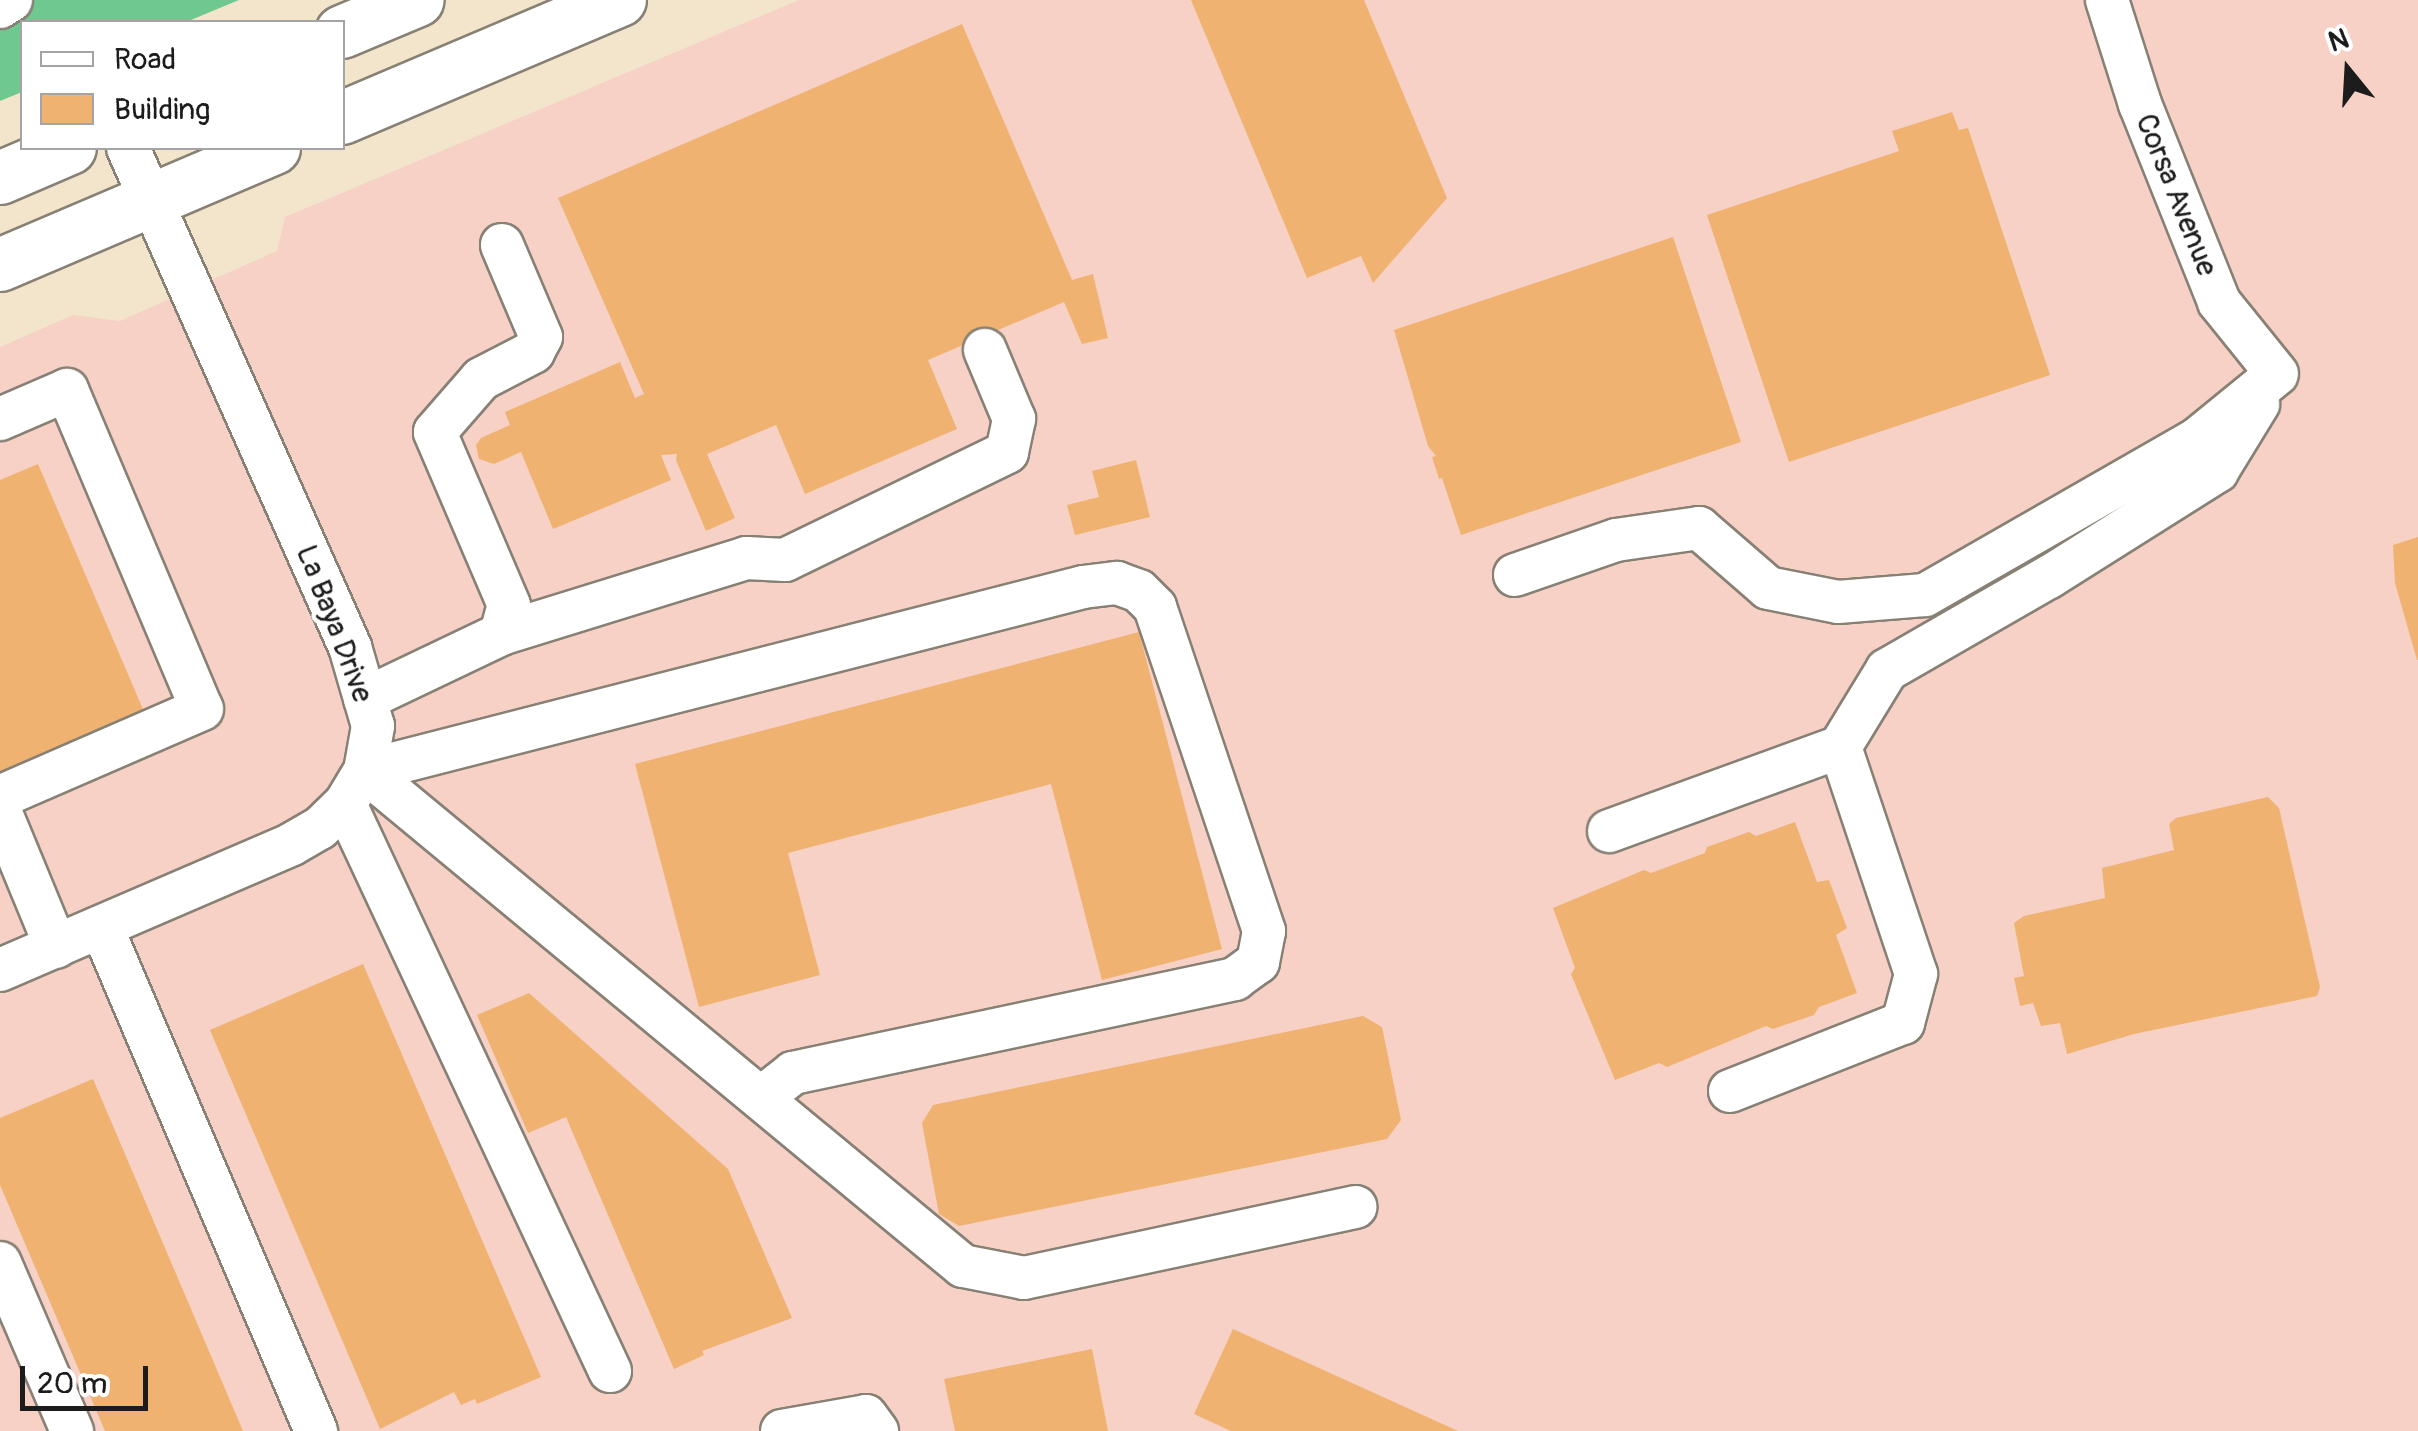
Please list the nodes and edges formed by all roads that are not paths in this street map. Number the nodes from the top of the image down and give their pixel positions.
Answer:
1 (11, 0) edge
2 (418, 0) edge
3 (620, 0) edge
4 (2107, 0) edge
5 (0, 7) edge
6 (345, 31) edge
7 (345, 117) edge
8 (65, 150) edge
9 (129, 150) edge
10 (269, 150) edge
11 (0, 178) edge
12 (151, 200) junction
13 (502, 245) dead end
14 (0, 265) edge
15 (985, 350) dead end
16 (2277, 374) junction
17 (0, 420) edge
18 (1516, 574) dead end
19 (501, 634) junction
20 (365, 699) junction
21 (1840, 746) junction
22 (355, 788) junction
23 (0, 797) edge
24 (0, 812) edge
25 (1609, 831) dead end
26 (102, 928) junction
27 (56, 946) junction
28 (0, 970) edge
29 (1730, 1092) dead end
30 (762, 1097) junction
31 (1355, 1207) dead end
32 (0, 1263) edge
33 (610, 1372) dead end
34 (72, 1431) edge
35 (316, 1431) edge
36 (782, 1431) edge
37 (877, 1431) edge

1 - 5 street
2 - 6 main road
3 - 7 main road
4 - 16 street, Corsa Avenue
8 - 11 main road
9 - 12 street, La Baya Drive
10 - 12 main road
12 - 14 main road
12 - 20 street, La Baya Drive
13 - 19 street
15 - 19 street
16 - 18 street
16 - 21 street
17 - 23 street
19 - 20 street
20 - 22 street, La Baya Drive
21 - 25 street
21 - 29 street
22 - 26 street
22 - 30 street
22 - 30 street
22 - 33 street
24 - 27 street
26 - 27 street
26 - 35 street
27 - 28 street
30 - 31 street
32 - 34 street
36 - 37 street

